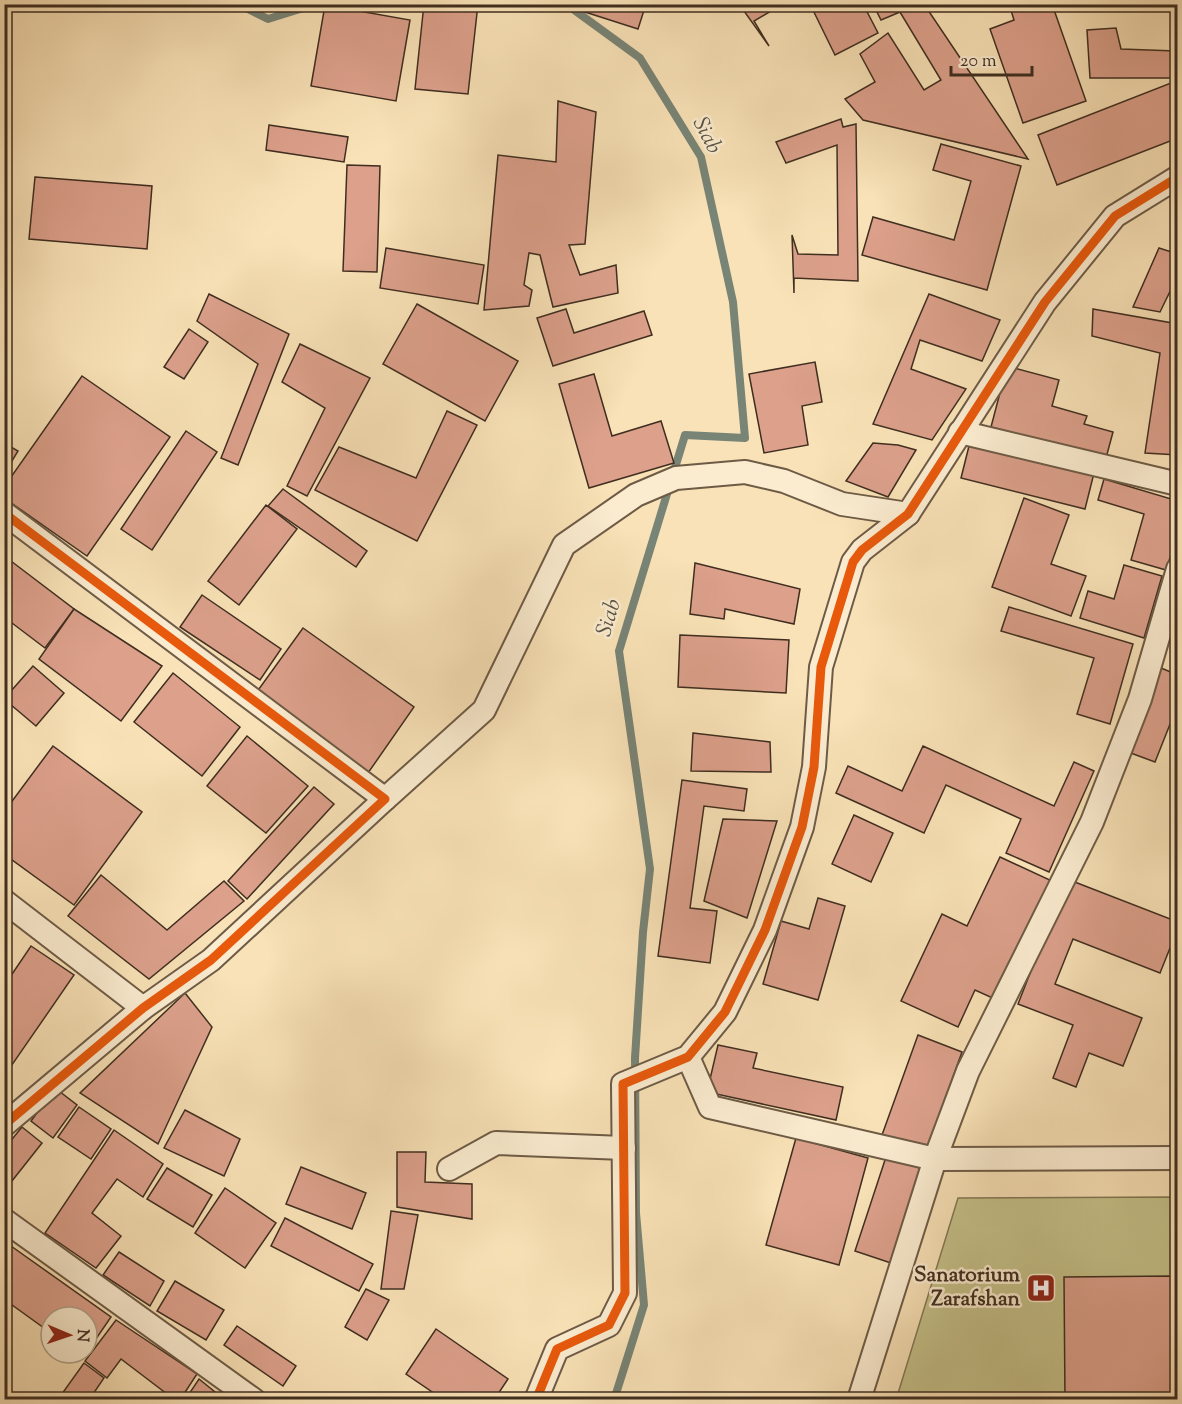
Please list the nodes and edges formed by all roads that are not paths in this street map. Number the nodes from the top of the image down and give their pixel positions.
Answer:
1 (1178, 177) edge
2 (960, 432) junction
3 (1178, 484) edge
4 (4, 513) edge
5 (908, 514) junction
6 (1178, 569) edge
7 (385, 799) junction
8 (4, 901) edge
9 (143, 1008) junction
10 (688, 1058) junction
11 (4, 1125) edge
12 (624, 1148) junction
13 (1178, 1158) edge
14 (935, 1159) junction
15 (449, 1169) dead end
16 (4, 1220) edge
17 (254, 1400) edge
18 (536, 1400) edge
19 (859, 1400) edge

1 - 2 street
2 - 3 street
2 - 5 street
4 - 7 street
5 - 7 street
5 - 10 street
6 - 14 street
7 - 9 street
8 - 9 street
9 - 11 street
10 - 12 street
10 - 14 street
12 - 15 street
12 - 18 street
13 - 14 street
14 - 19 street
16 - 17 street

